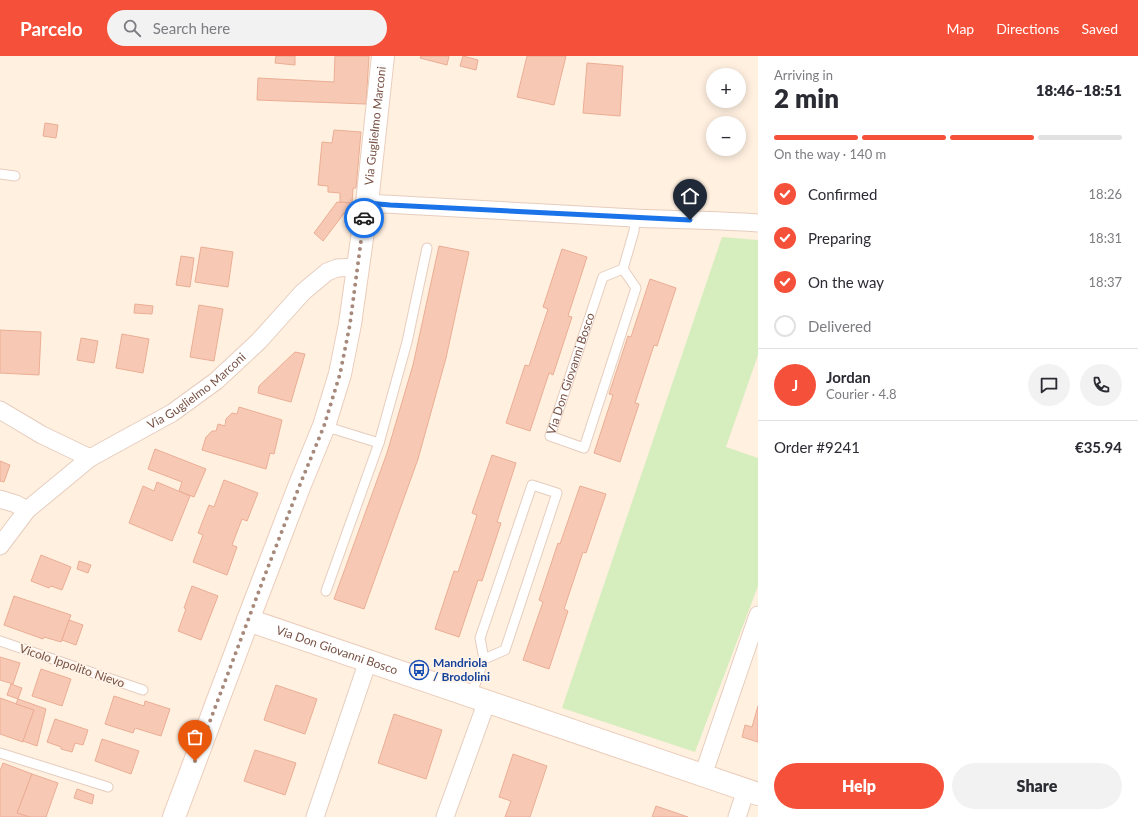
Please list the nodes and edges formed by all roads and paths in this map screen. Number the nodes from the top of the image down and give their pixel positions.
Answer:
1 (383, 56) edge
2 (0, 174) edge
3 (15, 176) dead end
4 (367, 203) junction
5 (635, 218) junction
6 (758, 223) edge
7 (427, 248) dead end
8 (358, 267) junction
9 (623, 269) junction
10 (0, 410) edge
11 (324, 426) junction
12 (379, 443) junction
13 (90, 458) junction
14 (0, 499) edge
15 (26, 510) junction
16 (0, 546) edge
17 (326, 591) dead end
18 (758, 615) edge
19 (248, 620) junction
20 (0, 641) edge
21 (484, 659) junction
22 (368, 661) junction
23 (143, 690) dead end
24 (479, 698) junction
25 (0, 752) edge
26 (703, 775) junction
27 (108, 787) dead end
28 (752, 792) edge
29 (174, 817) edge
30 (315, 817) edge
31 (445, 817) edge
32 (737, 817) edge

1 - 4 street, Via Guglielmo Marconi
2 - 3 lane
4 - 5 street
4 - 8 street, Via Guglielmo Marconi
5 - 6 street
5 - 9 lane
7 - 12 lane
8 - 11 street, Via Guglielmo Marconi
8 - 13 street, Via Guglielmo Marconi
9 - 9 lane, Via Don Giovanni Bosco
10 - 13 street
11 - 12 lane
11 - 19 street, Via Guglielmo Marconi
12 - 17 lane
13 - 15 street, Via Guglielmo Marconi
14 - 15 street
15 - 16 street, Via Guglielmo Marconi
18 - 26 street
19 - 22 street, Via Don Giovanni Bosco
19 - 29 street, Via Guglielmo Marconi
20 - 23 lane, Vicolo Ippolito Nievo
21 - 21 lane
21 - 24 lane
22 - 24 street, Via Don Giovanni Bosco
22 - 30 street
24 - 26 street, Via Don Giovanni Bosco
24 - 31 street
25 - 27 lane
26 - 28 street, Via Don Giovanni Bosco
28 - 32 street

